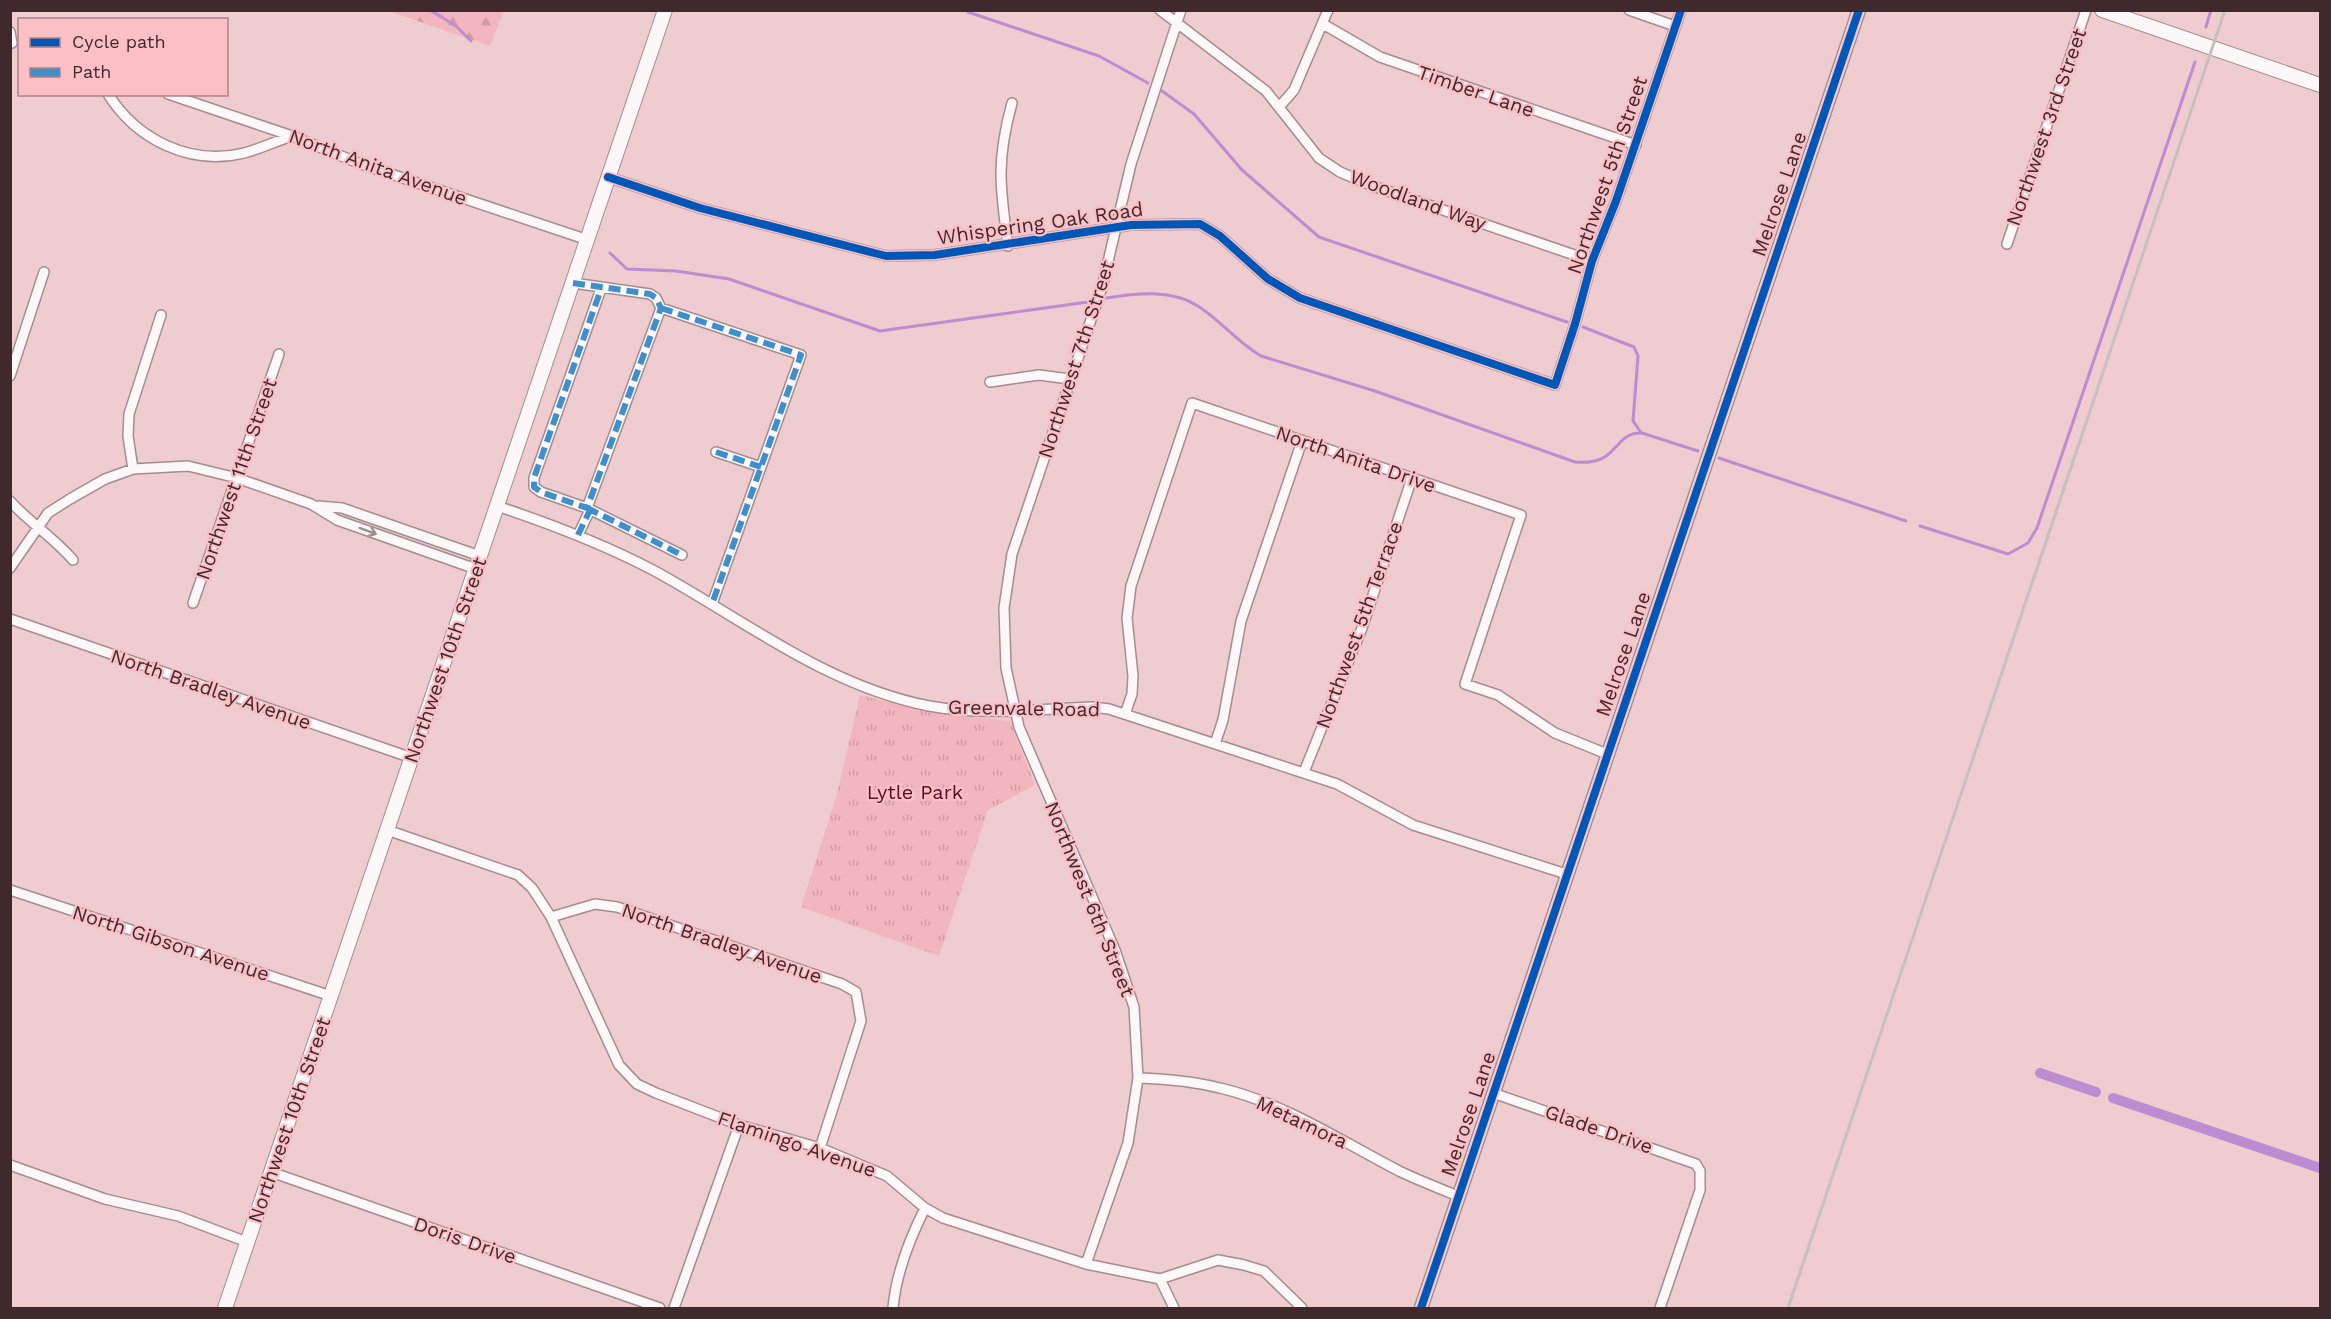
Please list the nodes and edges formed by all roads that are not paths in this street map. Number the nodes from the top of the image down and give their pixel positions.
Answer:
1 (665, 10) edge
2 (1160, 10) edge
3 (1181, 10) edge
4 (1328, 10) edge
5 (1629, 10) edge
6 (1681, 10) edge
7 (1859, 10) edge
8 (2086, 10) edge
9 (2102, 10) edge
10 (1177, 22) junction
11 (1323, 24) junction
12 (1676, 26) junction
13 (10, 32) edge
14 (14, 45) edge
15 (2320, 86) edge
16 (109, 96) edge
17 (174, 96) edge
18 (1012, 103) dead end
19 (1280, 106) junction
20 (292, 136) junction
21 (1636, 144) junction
22 (608, 177) junction
23 (1116, 228) junction
24 (588, 240) junction
25 (2007, 244) dead end
26 (1008, 246) junction
27 (1592, 261) junction
28 (44, 272) dead end
29 (573, 283) junction
30 (601, 289) junction
31 (661, 308) junction
32 (161, 315) dead end
33 (279, 354) dead end
34 (10, 376) edge
35 (1070, 379) junction
36 (990, 382) dead end
37 (1555, 385) joint
38 (1302, 441) junction
39 (716, 452) dead end
40 (761, 467) junction
41 (133, 468) junction
42 (237, 478) junction
43 (1412, 478) junction
44 (10, 501) edge
45 (316, 506) junction
46 (497, 506) junction
47 (342, 508) junction
48 (589, 509) junction
49 (337, 520) junction
50 (38, 529) junction
51 (400, 529) junction
52 (578, 535) junction
53 (396, 542) junction
54 (682, 555) dead end
55 (73, 560) dead end
56 (478, 563) junction
57 (10, 568) edge
58 (193, 603) dead end
59 (712, 604) junction
60 (10, 619) edge
61 (1015, 712) junction
62 (1125, 714) junction
63 (1215, 744) junction
64 (1607, 754) junction
65 (411, 758) junction
66 (1304, 772) junction
67 (387, 830) junction
68 (1566, 874) junction
69 (10, 890) edge
70 (551, 918) junction
71 (331, 996) junction
72 (1138, 1078) junction
73 (1493, 1094) junction
74 (739, 1125) junction
75 (820, 1148) junction
76 (10, 1165) edge
77 (271, 1172) junction
78 (1458, 1196) junction
79 (925, 1209) junction
80 (247, 1242) junction
81 (1086, 1264) junction
82 (1160, 1279) junction
83 (225, 1308) edge
84 (660, 1308) edge
85 (674, 1308) edge
86 (893, 1308) edge
87 (1174, 1308) edge
88 (1302, 1308) edge
89 (1420, 1308) edge
90 (1660, 1308) edge

1 - 22 main road, Northwest 10th Street
2 - 10 street, Woodland Way
3 - 10 street, Northwest 7th Street
4 - 11 street
5 - 12 street
6 - 12 street, Northwest 5th Street
7 - 64 street, Melrose Lane
8 - 25 street, Northwest 3rd Street
9 - 15 main road
10 - 19 street, Woodland Way
10 - 23 street, Northwest 7th Street
11 - 19 street
11 - 21 street, Timber Lane
12 - 21 street, Northwest 5th Street
13 - 14 street
16 - 20 street
17 - 20 street, North Anita Avenue
18 - 26 street
19 - 27 street, Woodland Way
20 - 24 street, North Anita Avenue
21 - 27 street, Northwest 5th Street
22 - 24 main road, Northwest 10th Street
22 - 26 street, Whispering Oak Road
23 - 26 street, Whispering Oak Road
23 - 35 street, Northwest 7th Street
23 - 37 street, Whispering Oak Road
24 - 29 main road, Northwest 10th Street
27 - 37 street, Northwest 5th Street
28 - 34 street
29 - 30 street
29 - 46 main road, Northwest 10th Street
30 - 31 street
30 - 48 street
31 - 40 street
31 - 48 street
32 - 41 street
33 - 42 street, Northwest 11th Street
35 - 36 street
35 - 61 street, Northwest 7th Street
38 - 43 street, North Anita Drive
38 - 62 street, North Anita Drive
38 - 63 street
39 - 40 street
40 - 59 street
41 - 42 street
41 - 50 street
42 - 45 street
42 - 58 street, Northwest 11th Street
43 - 64 street, North Anita Drive
43 - 66 street, Northwest 5th Terrace
44 - 50 street
45 - 47 street
45 - 49 street
46 - 52 street, Greenvale Road
46 - 56 main road, Northwest 10th Street
47 - 49 street
47 - 51 street
48 - 52 street
48 - 54 street
49 -> 53 street
50 - 55 street
50 - 57 street
51 - 53 street
51 - 56 street
52 - 59 street, Greenvale Road
53 - 56 street
56 - 65 main road, Northwest 10th Street
59 - 61 street, Greenvale Road
60 - 65 street, North Bradley Avenue
61 - 62 street, Greenvale Road
61 - 72 street, Northwest 6th Street
62 - 63 street, Greenvale Road
63 - 66 street, Greenvale Road
64 - 68 street, Melrose Lane
65 - 67 main road, Northwest 10th Street
66 - 68 street, Greenvale Road
67 - 70 street, Flamingo Avenue
67 - 71 main road, Northwest 10th Street
68 - 73 street, Melrose Lane
69 - 71 street, North Gibson Avenue
70 - 74 street, Flamingo Avenue
70 - 75 street, North Bradley Avenue
71 - 77 main road, Northwest 10th Street
72 - 78 street, Metamora
72 - 81 street, Northwest 6th Street
73 - 78 street, Melrose Lane
73 - 90 street, Glade Drive
74 - 75 street, Flamingo Avenue
74 - 85 street
75 - 79 street, Flamingo Avenue
76 - 80 street
77 - 80 main road, Northwest 10th Street
77 - 84 street, Doris Drive
78 - 89 street, Melrose Lane
79 - 81 street, Flamingo Avenue
79 - 86 street
80 - 83 main road, Northwest 10th Street
81 - 82 street, Flamingo Avenue
82 - 87 street
82 - 88 street, Flamingo Avenue

